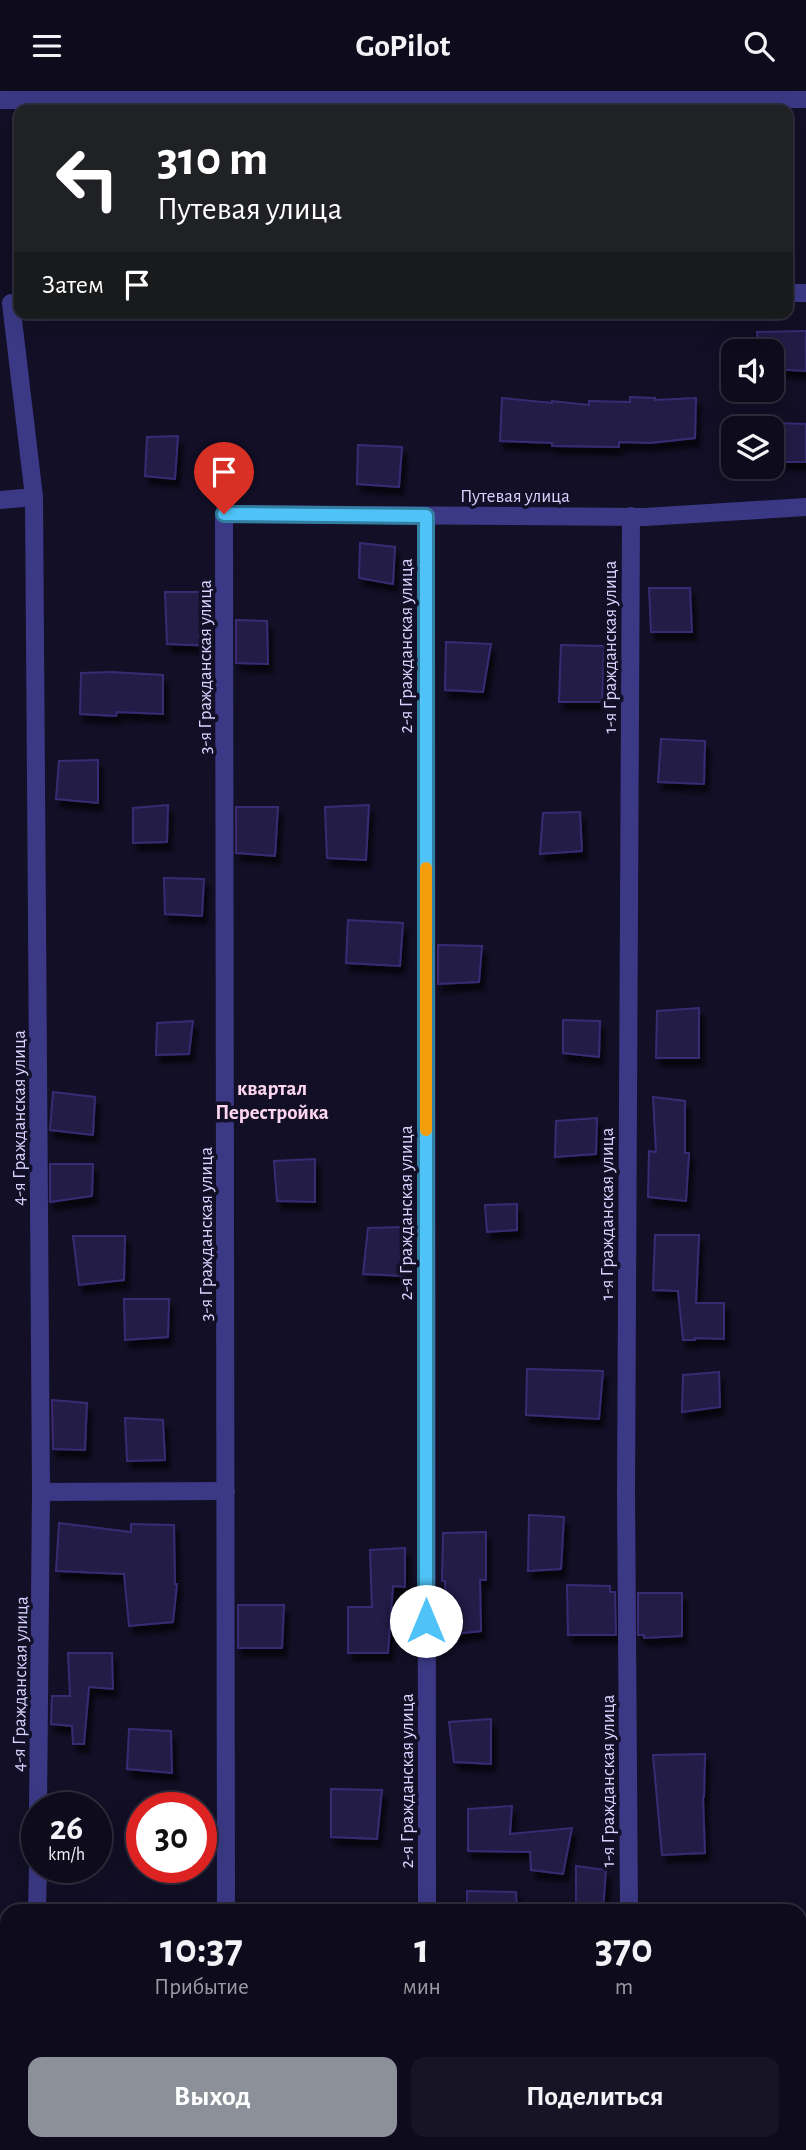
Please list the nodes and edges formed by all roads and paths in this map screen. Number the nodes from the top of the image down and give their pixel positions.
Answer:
1 (806, 99) edge
2 (0, 100) edge
3 (10, 301) edge
4 (34, 497) junction
5 (0, 500) edge
6 (806, 507) edge
7 (224, 514) joint
8 (426, 516) junction
9 (631, 516) junction
10 (226, 1491) junction
11 (41, 1492) junction
12 (38, 1792) edge
13 (38, 1883) edge
14 (37, 1904) edge
15 (226, 1904) edge
16 (427, 1904) edge
17 (629, 1904) edge

1 - 2 street
3 - 4 street, 4-я Гражданская улица
4 - 5 street
4 - 11 street, 4-я Гражданская улица
6 - 9 street, Путевая улица
7 - 8 street, Путевая улица
7 - 10 street, 3-я Гражданская улица
8 - 9 street, Путевая улица
8 - 16 street, 2-я Гражданская улица
9 - 17 street, 1-я Гражданская улица
10 - 11 street
10 - 15 street, 3-я Гражданская улица
11 - 12 street, 4-я Гражданская улица
13 - 14 street

